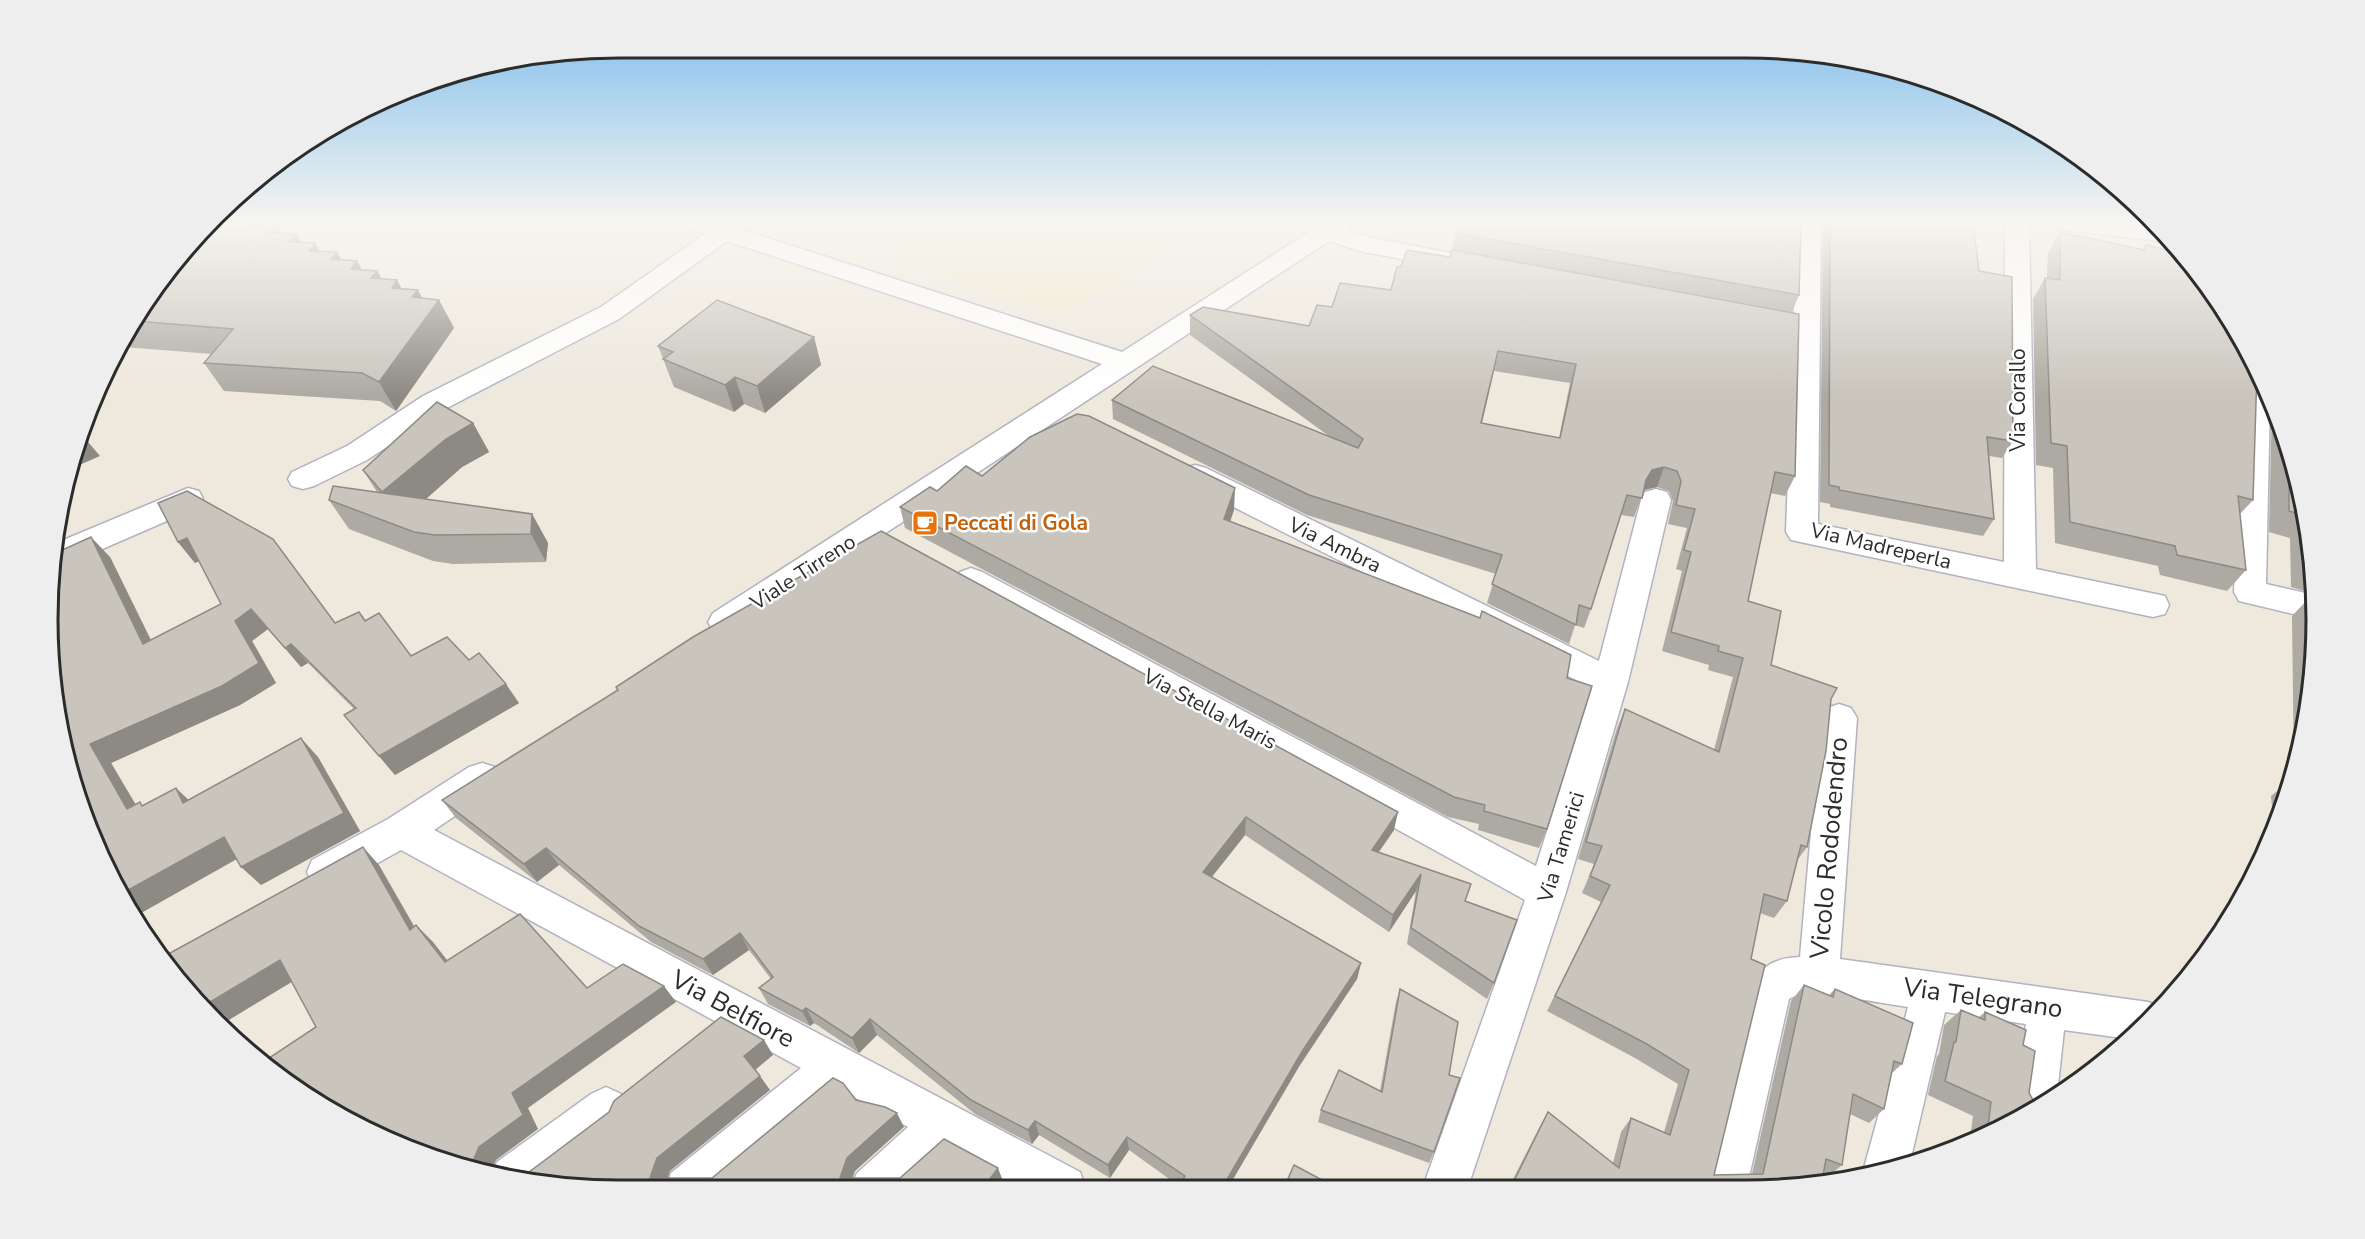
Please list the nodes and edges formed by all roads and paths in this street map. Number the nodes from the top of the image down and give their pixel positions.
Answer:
1 (655, 281) edge
2 (874, 281) edge
3 (1252, 281) edge
4 (1801, 281) edge
5 (2017, 281) edge
6 (1127, 363) junction
7 (2256, 388) edge
8 (1059, 407) junction
9 (1090, 423) edge
10 (1165, 460) edge
11 (303, 479) dead end
12 (188, 500) edge
13 (1656, 500) dead end
14 (873, 527) junction
15 (904, 544) edge
16 (62, 554) edge
17 (946, 567) edge
18 (2020, 577) junction
19 (2153, 605) dead end
20 (2306, 605) edge
21 (702, 637) edge
22 (1611, 682) junction
23 (1839, 718) dead end
24 (512, 760) edge
25 (401, 831) junction
26 (298, 887) edge
27 (1547, 892) junction
28 (1819, 975) junction
29 (1925, 1015) dead end
30 (2137, 1020) edge
31 (2044, 1031) dead end
32 (837, 1066) junction
33 (2035, 1099) edge
34 (606, 1109) dead end
35 (945, 1124) junction
36 (1888, 1162) edge
37 (521, 1172) edge
38 (699, 1180) edge
39 (883, 1180) edge
40 (1032, 1180) edge
41 (1448, 1180) edge
42 (1726, 1180) edge

1 - 11 street
2 - 6 street
3 - 6 street, Viale Tirreno
4 - 18 street, Via Madreperla
5 - 18 street, Via Corallo
6 - 8 street, Viale Tirreno
7 - 20 street
8 - 9 street
8 - 14 street, Viale Tirreno
10 - 22 street, Via Ambra
12 - 16 street
13 - 22 street, Via Tamerici
14 - 15 street
14 - 21 street, Viale Tirreno
17 - 27 street, Via Stella Maris
18 - 19 street, Via Madreperla
22 - 27 street, Via Tamerici
23 - 28 street, Vicolo Rododendro
24 - 25 street
25 - 26 street
25 - 32 street, Via Belfiore
27 - 41 street, Via Tamerici
28 - 30 street, Via Telegrano
28 - 42 street, Vicolo Rododendro
29 - 36 street
31 - 33 street
32 - 35 street, Via Belfiore
32 - 38 street
34 - 37 street
35 - 39 street
35 - 40 street, Via Belfiore

